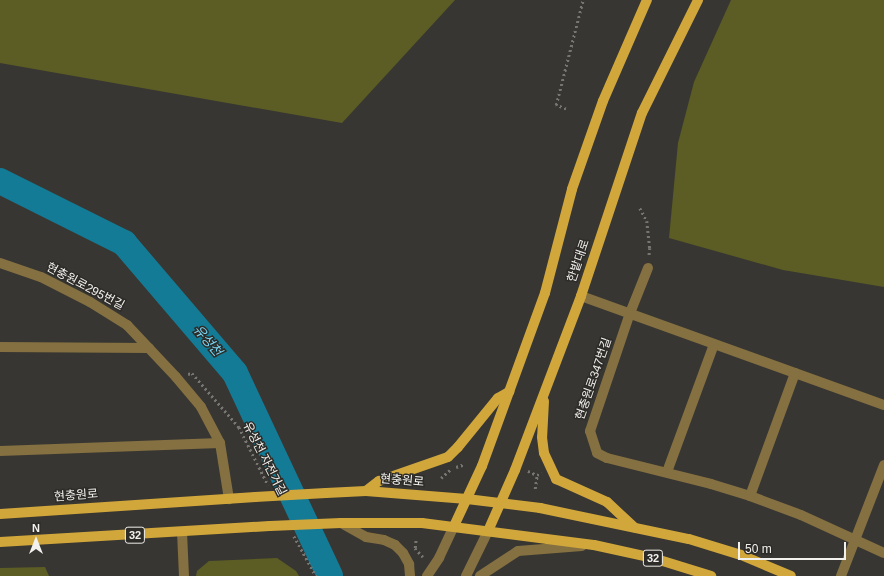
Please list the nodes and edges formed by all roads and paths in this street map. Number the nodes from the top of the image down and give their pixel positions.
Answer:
1 (583, 0) edge
2 (647, 0) edge
3 (698, 0) edge
4 (566, 109) dead end
5 (640, 208) dead end
6 (0, 263) edge
7 (648, 268) joint
8 (581, 296) junction
9 (630, 313) junction
10 (714, 344) junction
11 (0, 347) edge
12 (149, 348) junction
13 (794, 373) junction
14 (176, 377) junction
15 (509, 392) junction
16 (544, 394) junction
17 (884, 406) edge
18 (220, 443) junction
19 (0, 452) edge
20 (465, 464) dead end
21 (884, 465) edge
22 (528, 471) dead end
23 (667, 472) junction
24 (441, 478) dead end
25 (535, 489) dead end
26 (271, 491) dead end
27 (366, 491) junction
28 (750, 496) junction
29 (229, 499) junction
30 (467, 499) junction
31 (500, 503) junction
32 (0, 514) edge
33 (341, 523) junction
34 (454, 526) junction
35 (634, 527) junction
36 (488, 531) junction
37 (182, 532) junction
38 (292, 533) dead end
39 (416, 538) dead end
40 (855, 539) junction
41 (0, 542) edge
42 (594, 545) junction
43 (884, 553) edge
44 (423, 557) dead end
45 (184, 576) edge
46 (316, 576) edge
47 (410, 576) edge
48 (427, 576) edge
49 (466, 576) edge
50 (480, 576) edge
51 (711, 576) edge
52 (791, 576) edge
53 (841, 576) edge

1 - 4 path
2 - 15 main road, 한밭대로
3 - 8 main road, 한밭대로
5 - 7 path
6 - 12 street, 현충원로295번길
7 - 9 street, 현충원로347번길
8 - 9 street
8 - 16 main road, 한밭대로
9 - 10 street
9 - 23 street, 현충원로347번길
10 - 13 street
10 - 23 street
11 - 12 street
12 - 14 street, 현충원로295번길
13 - 17 street
13 - 28 street
14 - 18 street, 현충원로295번길
14 - 26 path, 유성천 자전거길
15 - 27 main road
15 - 30 main road, 한밭대로
16 - 31 main road, 한밭대로
16 - 35 main road
18 - 19 street
18 - 29 street, 현충원로295번길
20 - 24 path
21 - 40 street
22 - 25 path
23 - 28 street
27 - 29 main road, 현충원로, bridge
27 - 30 main road, 현충원로
28 - 40 street
29 - 32 main road, 현충원로
30 - 31 main road, 현충원로
30 - 34 main road, 한밭대로
31 - 35 main road, 현충원로
31 - 36 main road, 한밭대로
33 - 34 main road, 32
33 - 37 main road, 32, bridge
33 - 47 street
34 - 36 main road, 32
34 - 48 street
35 - 52 main road, 현충원로
36 - 42 main road, 32
36 - 49 street
37 - 41 main road, 32
37 - 45 street
38 - 46 path
39 - 44 path
40 - 43 street
40 - 53 street
42 - 50 street
42 - 51 main road, 32

